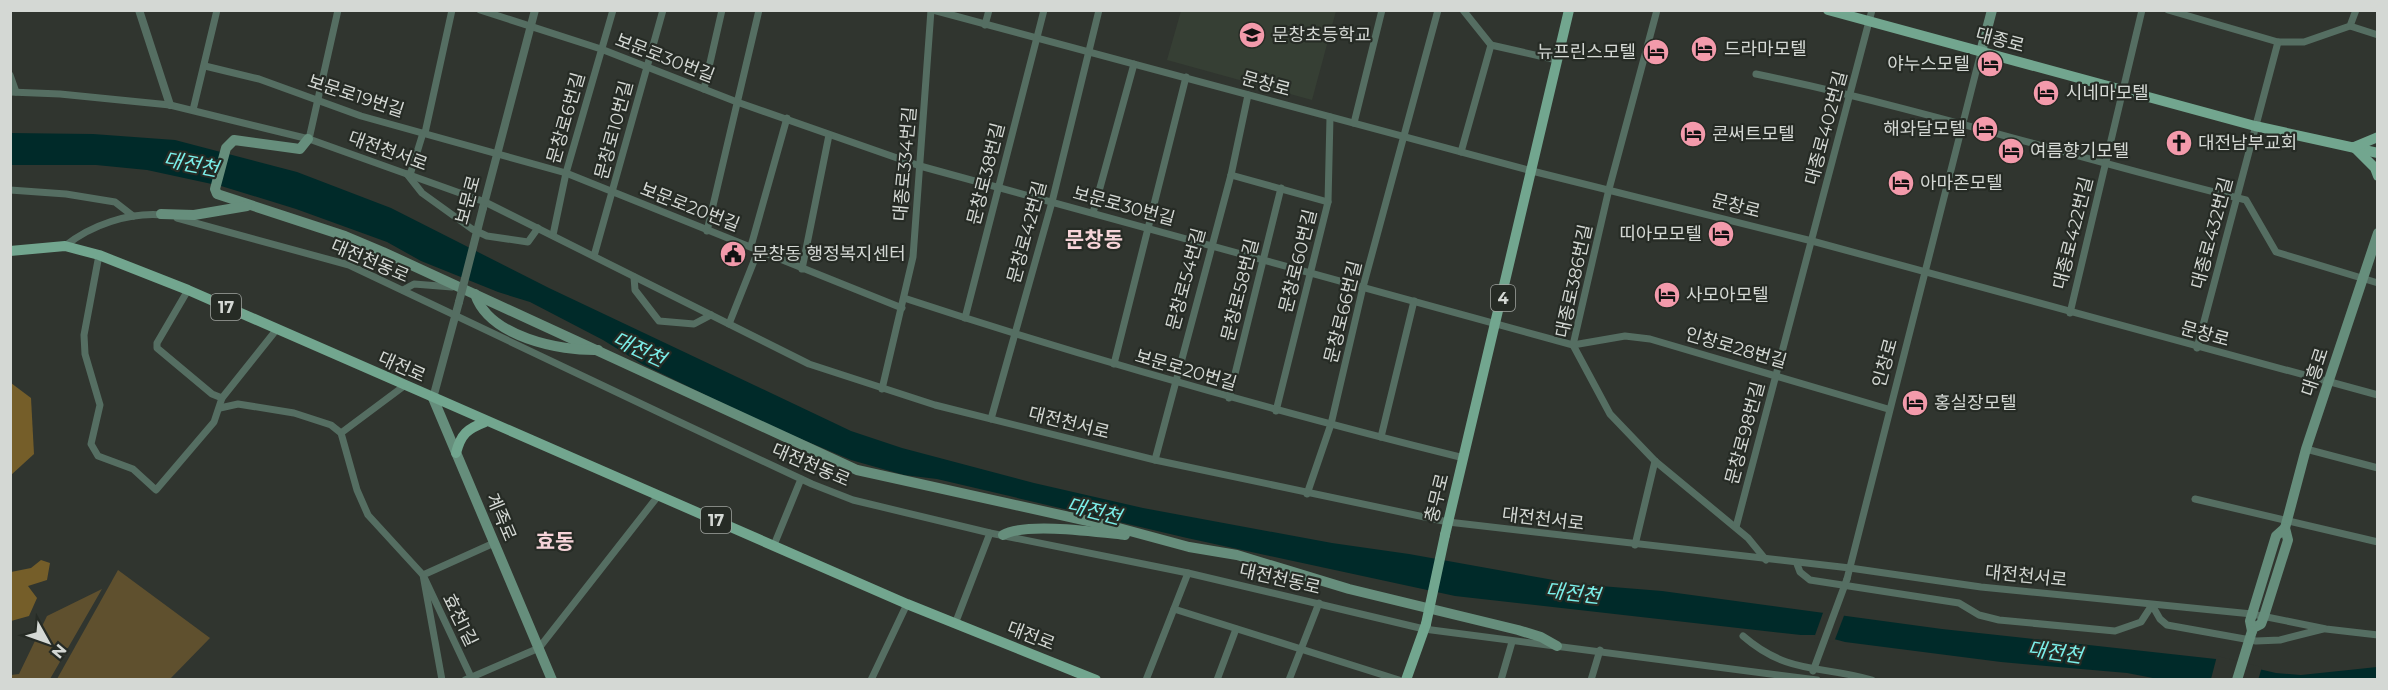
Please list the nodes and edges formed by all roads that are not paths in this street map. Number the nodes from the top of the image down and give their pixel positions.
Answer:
1 (139, 10) edge
2 (217, 10) edge
3 (338, 10) edge
4 (452, 10) edge
5 (480, 10) edge
6 (535, 10) edge
7 (613, 10) edge
8 (663, 10) edge
9 (722, 10) edge
10 (759, 10) edge
11 (932, 10) edge
12 (989, 10) edge
13 (1044, 10) edge
14 (1098, 10) edge
15 (1382, 10) edge
16 (1438, 10) edge
17 (1463, 10) edge
18 (1657, 10) edge
19 (1828, 10) edge
20 (1992, 10) edge
21 (2142, 10) edge
22 (2168, 10) edge
23 (2356, 10) edge
24 (1569, 12) edge
25 (1870, 16) edge
26 (985, 25) junction
27 (2350, 26) junction
28 (531, 28) junction
29 (2378, 34) edge
30 (1037, 38) junction
31 (2278, 42) junction
32 (1491, 45) junction
33 (601, 50) junction
34 (1087, 51) junction
35 (1981, 52) junction
36 (1557, 60) junction
37 (1134, 64) junction
38 (205, 66) junction
39 (647, 68) junction
40 (1756, 74) dead end
41 (10, 75) edge
42 (1186, 77) junction
43 (704, 89) junction
44 (2123, 91) junction
45 (13, 92) edge
46 (1850, 93) junction
47 (1248, 95) junction
48 (317, 99) junction
49 (737, 102) junction
50 (170, 105) junction
51 (193, 110) junction
52 (1330, 117) junction
53 (787, 118) junction
54 (1354, 123) junction
55 (1962, 125) junction
56 (2254, 126) junction
57 (424, 133) junction
58 (829, 135) junction
59 (1405, 136) junction
60 (2378, 137) edge
61 (308, 139) junction
62 (2354, 147) junction
63 (498, 152) junction
64 (1461, 152) junction
65 (2378, 153) edge
66 (2105, 165) junction
67 (920, 166) junction
68 (1532, 171) junction
69 (566, 172) junction
70 (408, 175) junction
71 (1231, 176) junction
72 (2378, 176) edge
73 (999, 187) junction
74 (1281, 188) junction
75 (1609, 189) junction
76 (10, 190) edge
77 (613, 193) junction
78 (2238, 198) junction
79 (1328, 201) junction
80 (1052, 202) junction
81 (484, 205) junction
82 (250, 206) junction
83 (1093, 213) junction
84 (161, 214) junction
85 (133, 216) junction
86 (538, 228) junction
87 (1147, 228) junction
88 (707, 231) junction
89 (2378, 233) edge
90 (552, 235) junction
91 (1812, 241) junction
92 (1211, 244) junction
93 (65, 246) junction
94 (755, 249) junction
95 (10, 251) edge
96 (99, 255) junction
97 (594, 256) junction
98 (1263, 259) junction
99 (802, 269) junction
100 (1311, 272) junction
101 (1924, 273) junction
102 (634, 277) junction
103 (2362, 279) junction
104 (2378, 283) edge
105 (458, 287) junction
106 (1363, 287) junction
107 (188, 290) junction
108 (403, 290) junction
109 (476, 294) junction
110 (904, 298) junction
111 (1414, 301) junction
112 (902, 308) junction
113 (2070, 313) junction
114 (711, 315) junction
115 (456, 316) junction
116 (964, 318) junction
117 (659, 321) junction
118 (1497, 323) junction
119 (729, 324) junction
120 (655, 328) dead end
121 (277, 329) junction
122 (1014, 335) junction
123 (517, 340) junction
124 (1573, 345) junction
125 (2198, 348) junction
126 (602, 350) junction
127 (1114, 364) junction
128 (1776, 375) junction
129 (2330, 382) junction
130 (1175, 383) junction
131 (404, 386) junction
132 (882, 388) junction
133 (2378, 395) edge
134 (222, 398) junction
135 (433, 398) junction
136 (1229, 398) junction
137 (220, 408) junction
138 (1888, 409) junction
139 (1276, 411) junction
140 (991, 419) junction
141 (485, 422) junction
142 (1330, 424) junction
143 (341, 433) junction
144 (1381, 437) junction
145 (2306, 449) junction
146 (456, 453) junction
147 (1464, 458) junction
148 (1155, 460) junction
149 (1656, 461) junction
150 (2378, 468) edge
151 (801, 478) junction
152 (1307, 494) junction
153 (658, 495) junction
154 (2195, 499) dead end
155 (1448, 522) junction
156 (2286, 525) junction
157 (1736, 527) junction
158 (990, 533) junction
159 (1002, 536) junction
160 (1152, 536) junction
161 (2378, 542) edge
162 (494, 543) junction
163 (774, 545) junction
164 (1635, 545) junction
165 (1766, 560) junction
166 (1797, 564) junction
167 (1850, 568) junction
168 (1188, 573) junction
169 (423, 575) junction
170 (1319, 603) junction
171 (906, 604) junction
172 (2152, 605) junction
173 (1174, 609) junction
174 (2252, 614) junction
175 (2264, 616) junction
176 (955, 624) junction
177 (1425, 626) junction
178 (1236, 629) junction
179 (2253, 629) junction
180 (2326, 629) junction
181 (2378, 635) edge
182 (1743, 636) dead end
183 (1512, 642) junction
184 (1557, 646) junction
185 (538, 648) junction
186 (1301, 649) junction
187 (1600, 650) junction
188 (1749, 670) junction
189 (1813, 677) edge
190 (468, 678) edge
191 (442, 680) edge
192 (552, 680) edge
193 (872, 680) edge
194 (1096, 680) edge
195 (1146, 680) edge
196 (1217, 680) edge
197 (1289, 680) edge
198 (1399, 680) edge
199 (1406, 680) edge
200 (1501, 680) edge
201 (1591, 680) edge
202 (1746, 680) edge
203 (1872, 680) edge
204 (2237, 680) edge

1 - 50 street
2 - 38 street
3 - 48 street
4 - 57 street
5 - 28 street, 보문로30번길
6 - 28 street, 보문로
7 - 33 street, 문창로6번길
8 - 39 street, 문창로10번길
9 - 43 street
10 - 49 street
11 - 26 street, 문창로
11 - 67 street, 대종로334번길
12 - 26 street
13 - 30 street
14 - 34 street, 문창로42번길
15 - 54 street
16 - 59 street, 문창로66번길
17 - 32 street
18 - 75 street, 대종로386번길
19 - 25 main road, 대종로
20 - 35 main road
21 - 44 street
22 - 31 street
23 - 27 street
24 - 36 main road, 충무로 / 4
25 - 35 main road, 대종로
25 - 46 street, 대종로402번길
26 - 30 street, 문창로
27 - 29 street
27 - 31 street
28 - 33 street, 보문로30번길
28 - 63 street, 보문로
30 - 34 street, 문창로
30 - 73 street, 문창로38번길
31 - 56 street
32 - 36 street
32 - 64 street
33 - 39 street, 보문로30번길
33 - 69 street, 문창로6번길
34 - 37 street, 문창로
34 - 80 street, 문창로42번길
35 - 44 main road, 대종로
35 - 55 street, 인창로
36 - 68 main road, 충무로 / 4
37 - 42 street, 문창로
37 - 83 street
38 - 48 street, 보문로19번길
38 - 51 street
39 - 43 street, 보문로30번길
39 - 77 street, 문창로10번길
40 - 46 street
41 - 45 street
42 - 47 street, 문창로
42 - 87 street
43 - 49 street, 보문로30번길
44 - 56 main road, 대종로
44 - 66 street, 대종로422번길
45 - 50 street, 대전천서로
46 - 55 street
46 - 91 street, 대종로402번길
47 - 52 street, 문창로
47 - 71 street, 문창로54번길
48 - 57 street, 보문로19번길
48 - 61 street
49 - 53 street, 보문로30번길
49 - 88 street
50 - 51 street, 대전천서로
51 - 61 street, 대전천서로
52 - 54 street, 문창로
52 - 79 street, 문창로60번길
53 - 58 street, 보문로30번길
53 - 94 street
54 - 59 street, 문창로
55 - 66 street
55 - 101 street, 인창로
56 - 62 main road, 대종로
56 - 78 street, 대종로432번길
57 - 63 street, 보문로19번길
57 - 70 street
58 - 67 street, 보문로30번길
58 - 99 street
59 - 64 street, 문창로
59 - 106 street, 문창로66번길
60 - 62 main road
61 - 70 street, 대전천서로
61 - 82 main road
62 - 65 main road, 대종로
62 - 72 main road
63 - 69 street, 보문로20번길
63 - 81 street, 보문로
64 - 68 street, 문창로
66 - 78 street
66 - 113 street, 대종로422번길
67 - 73 street, 보문로30번길
67 - 110 street, 대종로334번길
68 - 75 street, 문창로
68 - 118 main road, 충무로 / 4
69 - 77 street, 보문로20번길
69 - 90 street, 문창로6번길
70 - 81 street, 대전천서로
70 - 86 street
71 - 74 street
71 - 92 street, 문창로54번길
73 - 80 street, 보문로30번길
73 - 116 street, 문창로38번길
74 - 79 street
74 - 98 street, 문창로58번길
75 - 91 street, 문창로
75 - 124 street, 대종로386번길
76 - 85 street
77 - 88 street, 보문로20번길
77 - 97 street, 문창로10번길
78 - 103 street
78 - 125 street, 대종로432번길
79 - 100 street, 문창로60번길
80 - 83 street, 보문로30번길
80 - 122 street, 문창로42번길
81 - 86 street, 대전천서로
81 - 115 street, 보문로, bridge
82 - 84 main road
82 - 105 main road
83 - 87 street, 보문로30번길
84 - 85 street, 대전천동로
84 - 108 street, 대전천동로
85 - 93 street, 대전천동로
86 - 90 street, 대전천서로
87 - 92 street, 보문로30번길
87 - 127 street
88 - 94 street, 보문로20번길
89 - 103 main road, 대흥로
90 - 97 street, 대전천서로
91 - 101 street, 문창로
91 - 128 street, 문창로98번길
92 - 98 street, 보문로30번길
92 - 130 street, 문창로54번길
93 - 95 main road, 대전로 / 17
93 - 96 main road, 대전로 / 17
94 - 99 street, 보문로20번길
94 - 119 street
96 - 107 main road, 대전로 / 17
96 - 137 street
97 - 102 street, 대전천서로
98 - 100 street, 보문로30번길
98 - 136 street, 문창로58번길
99 - 112 street, 보문로20번길
100 - 106 street, 보문로30번길
100 - 139 street, 문창로60번길
101 - 113 street, 문창로
101 - 138 street, 인창로
102 - 114 street, 대전천서로
102 - 117 street
103 - 104 street
103 - 129 main road, 대흥로
105 - 108 street
105 - 109 main road
106 - 111 street, 보문로30번길
106 - 142 street, 문창로66번길
107 - 121 main road, 대전로 / 17
107 - 134 street
108 - 115 street, 대전천동로
109 - 123 main road
109 - 126 main road
110 - 112 street, 대종로334번길
110 - 116 street, 보문로20번길
111 - 118 street, 보문로30번길
111 - 144 street
112 - 132 street, 대종로334번길
113 - 125 street, 문창로
114 - 117 street
114 - 119 street, 대전천서로
115 - 123 street, 대전천동로
115 - 135 street, 보문로
116 - 122 street, 보문로20번길
117 - 120 street
118 - 124 street
118 - 147 main road, 충무로 / 4
119 - 132 street, 대전천서로
121 - 131 main road, 대전로 / 17
121 - 134 street
122 - 127 street, 보문로20번길
122 - 140 street, 문창로42번길
123 - 126 main road
123 - 151 street, 대전천동로
124 - 128 street, 인창로28번길
124 - 149 street, 대종로386번길
125 - 129 street, 문창로
126 - 160 main road
127 - 130 street, 보문로20번길
128 - 138 street, 인창로28번길
128 - 157 street, 문창로98번길
129 - 133 street, 문창로
129 - 145 main road, 대흥로
130 - 136 street, 보문로20번길
130 - 148 street, 문창로54번길
131 - 135 main road, 대전로 / 17
131 - 143 street
132 - 140 street, 대전천서로
134 - 137 street
135 - 141 main road, 대전로 / 17
135 - 146 main road, 계족로
136 - 139 street, 보문로20번길
137 - 143 street
138 - 167 street, 인창로
139 - 142 street, 보문로20번길
140 - 148 street, 대전천서로
141 - 146 main road
141 - 153 main road, 대전로 / 17
142 - 144 street, 보문로20번길
142 - 152 street, 문창로66번길
143 - 169 street
144 - 147 street, 보문로20번길
145 - 150 street
145 - 156 main road, 대흥로
146 - 162 main road, 계족로
147 - 155 main road, 충무로 / 4
148 - 152 street, 대전천서로
149 - 157 street, 대종로386번길
149 - 164 street
151 - 158 street, 대전천동로
151 - 163 street
152 - 155 street, 대전천서로
153 - 163 main road, 대전로 / 17
153 - 185 street
154 - 156 street
155 - 164 street, 대전천서로
155 - 177 main road, 충무로 / 4, bridge
156 - 161 street
156 - 174 main road, 대흥로
156 - 175 main road, 대흥로
157 - 165 street, 대종로386번길
158 - 159 street, 대전천동로
158 - 176 street
159 - 160 main road
159 - 168 street, 대전천동로
160 - 184 main road
162 - 169 street
162 - 185 main road, 계족로
163 - 171 main road, 대전로 / 17
164 - 165 street, 대전천서로
165 - 166 street, 대전천서로
166 - 167 street, 대전천서로
166 - 172 street
167 - 172 street, 대전천서로
167 - 189 street, 인창로, bridge
168 - 170 street, 대전천동로
168 - 173 street
169 - 190 street, 효천1길
169 - 191 street
170 - 177 street, 대전천동로
170 - 186 street
171 - 176 main road, 대전로 / 17
171 - 193 street
172 - 174 street, 대전천서로
172 - 180 street
173 - 178 street
173 - 195 street
174 - 175 street, 대전천서로
174 - 179 main road, 대흥로
175 - 179 main road, 대흥로
175 - 180 street, 대전천서로
176 - 194 main road, 대전로 / 17
177 - 183 street, 대전천동로
177 - 199 main road, 충무로 / 4
178 - 186 street
178 - 196 street
179 - 204 main road, 대흥로, bridge
180 - 181 street, 대전천서로
182 - 203 street
183 - 184 street, 대전천동로
183 - 200 street
184 - 187 street, 대전천동로
185 - 190 street
185 - 192 main road, 계족로
186 - 197 street
186 - 198 street
187 - 188 street, 대전천동로
187 - 201 street
188 - 189 street, 대전천동로
188 - 202 street

